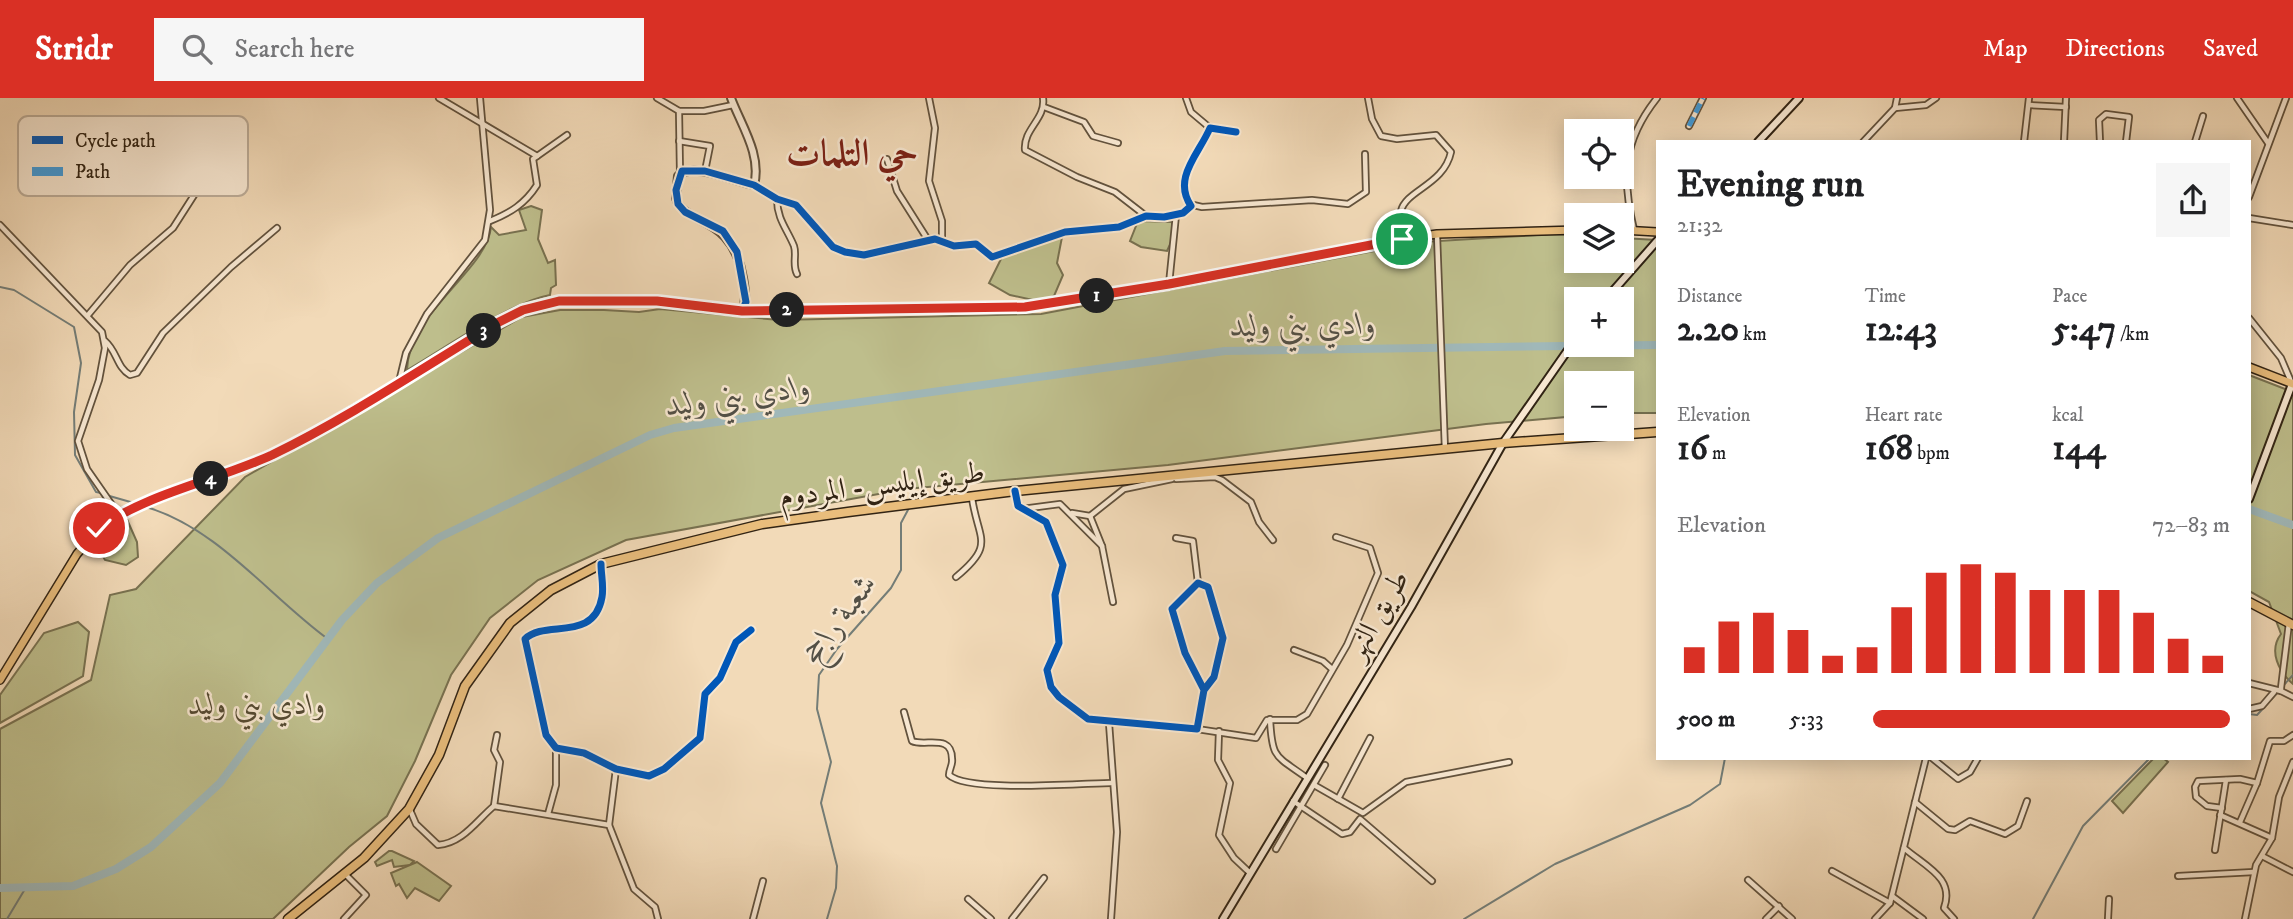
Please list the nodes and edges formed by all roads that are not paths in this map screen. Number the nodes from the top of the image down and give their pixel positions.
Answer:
1 (439, 98) edge
2 (480, 98) edge
3 (657, 98) edge
4 (929, 98) edge
5 (1043, 98) edge
6 (1186, 98) edge
7 (1368, 98) edge
8 (1657, 98) edge
9 (1703, 98) edge
10 (1799, 98) edge
11 (1897, 98) edge
12 (1936, 98) edge
13 (2029, 98) edge
14 (2066, 98) edge
15 (2237, 98) edge
16 (2286, 98) edge
17 (732, 101) edge
18 (2029, 105) junction
19 (1044, 107) junction
20 (2066, 107) junction
21 (1895, 108) junction
22 (679, 111) junction
23 (2203, 116) dead end
24 (483, 126) junction
25 (1689, 126) dead end
26 (1210, 128) junction
27 (1236, 132) dead end
28 (567, 135) dead end
29 (1760, 140) edge
30 (1865, 140) edge
31 (2024, 140) edge
32 (2064, 140) edge
33 (2100, 140) edge
34 (2126, 140) edge
35 (2196, 140) edge
36 (679, 141) junction
37 (1118, 143) dead end
38 (2269, 144) junction
39 (1365, 154) dead end
40 (537, 156) junction
41 (887, 159) dead end
42 (705, 171) junction
43 (680, 173) junction
44 (754, 185) junction
45 (2251, 192) edge
46 (193, 196) edge
47 (777, 199) junction
48 (1629, 203) edge
49 (1189, 204) junction
50 (1176, 215) junction
51 (1146, 216) junction
52 (2251, 218) edge
53 (490, 221) junction
54 (0, 225) edge
55 (2293, 225) edge
56 (277, 228) dead end
57 (1564, 230) edge
58 (1634, 230) edge
59 (1656, 232) edge
60 (1437, 234) junction
61 (1402, 239) junction
62 (928, 240) junction
63 (942, 241) junction
64 (1656, 243) edge
65 (797, 274) dead end
66 (1169, 284) junction
67 (1617, 287) edge
68 (742, 311) junction
69 (88, 315) junction
70 (2251, 320) edge
71 (105, 341) junction
72 (1564, 356) edge
73 (2251, 368) edge
74 (399, 383) junction
75 (2292, 384) edge
76 (1656, 432) edge
77 (1503, 443) junction
78 (1445, 451) junction
79 (1173, 478) junction
80 (1015, 491) junction
81 (2251, 494) edge
82 (972, 497) junction
83 (1021, 509) junction
84 (1072, 513) junction
85 (119, 515) junction
86 (1090, 516) junction
87 (1336, 537) dead end
88 (1176, 538) dead end
89 (1273, 540) dead end
90 (1102, 546) junction
91 (601, 564) junction
92 (956, 577) dead end
93 (1199, 583) junction
94 (1113, 601) dead end
95 (2251, 603) edge
96 (2291, 624) edge
97 (751, 630) dead end
98 (1294, 650) dead end
99 (1332, 669) junction
100 (0, 680) edge
101 (2251, 683) edge
102 (1204, 690) junction
103 (2281, 691) junction
104 (2274, 692) junction
105 (2293, 697) edge
106 (2251, 709) edge
107 (904, 712) dead end
108 (1270, 719) junction
109 (1109, 723) junction
110 (1197, 729) junction
111 (1219, 731) junction
112 (497, 735) dead end
113 (2293, 735) edge
114 (1370, 738) dead end
115 (556, 748) junction
116 (1926, 760) edge
117 (1934, 760) edge
118 (1977, 760) edge
119 (1509, 762) dead end
120 (2293, 762) edge
121 (1325, 765) dead end
122 (616, 769) junction
123 (1307, 778) junction
124 (2226, 780) junction
125 (1111, 783) junction
126 (2257, 783) junction
127 (1314, 785) junction
128 (1338, 799) junction
129 (1292, 801) junction
130 (2027, 801) dead end
131 (1915, 802) junction
132 (494, 806) junction
133 (1302, 808) junction
134 (2222, 808) junction
135 (410, 809) junction
136 (548, 814) junction
137 (2220, 815) junction
138 (1361, 816) junction
139 (2240, 822) junction
140 (609, 825) junction
141 (2272, 838) junction
142 (1904, 848) junction
143 (1276, 849) dead end
144 (2215, 850) dead end
145 (2262, 856) junction
146 (1832, 871) dead end
147 (344, 872) junction
148 (2254, 872) junction
149 (2293, 872) edge
150 (1250, 873) junction
151 (2178, 876) dead end
152 (1044, 878) dead end
153 (1748, 880) dead end
154 (763, 881) dead end
155 (1432, 881) dead end
156 (1892, 896) junction
157 (968, 899) dead end
158 (2109, 899) dead end
159 (1889, 903) junction
160 (1779, 906) junction
161 (345, 918) edge
162 (288, 919) edge
163 (658, 919) edge
164 (753, 919) edge
165 (991, 919) edge
166 (1012, 919) edge
167 (1111, 919) edge
168 (1223, 919) edge
169 (1766, 919) edge
170 (1792, 919) edge
171 (1875, 919) edge
172 (1923, 919) edge
173 (1954, 919) edge
174 (2108, 919) edge
175 (2245, 919) edge

1 - 24 street
2 - 24 street
3 - 22 street
4 - 63 street
5 - 19 street
6 - 26 street
7 - 61 street
8 - 48 street
9 - 25 street
10 - 29 main road
11 - 21 street
12 - 21 street
13 - 18 street
14 - 20 street
15 - 38 street
16 - 38 street
17 - 22 street
17 - 44 main road
18 - 20 street
18 - 31 street
19 - 37 street
19 - 51 street
20 - 32 street
21 - 30 street
22 - 36 street
23 - 35 street
24 - 40 street
24 - 53 street
26 - 27 street
26 - 49 street
28 - 40 street
33 - 34 street
36 - 42 street
36 - 43 street
38 - 45 street
39 - 49 street
40 - 53 street
41 - 62 street
42 - 43 main road
42 - 44 main road
43 - 68 main road
44 - 47 street
46 - 69 street
47 - 62 street
47 - 65 street
49 - 50 street
50 - 51 street
50 - 66 street
51 - 63 street
52 - 55 street
53 - 74 street
54 - 69 street
56 - 71 street
57 - 60 main road
58 - 59 main road
60 - 61 main road
60 - 78 street
61 - 66 main road
62 - 63 street
64 - 67 main road
66 - 68 main road
68 - 74 main road
69 - 71 street
70 - 75 street
71 - 85 street
72 - 77 main road, طريق النهر
73 - 75 main road
74 - 85 main road
75 - 81 main road
76 - 77 highway, طريق إيليس- المردوم
77 - 78 highway, طريق إيليس- المردوم
77 - 123 main road, طريق النهر
78 - 79 highway, طريق إيليس- المردوم
79 - 80 highway, طريق إيليس- المردوم
79 - 86 street
79 - 89 street
80 - 82 highway, طريق إيليس- المردوم
80 - 83 street
82 - 91 highway, طريق إيليس- المردوم
82 - 92 street
83 - 84 street
83 - 109 street
84 - 86 street
84 - 90 street
85 - 100 main road
86 - 90 street
87 - 99 street
88 - 93 street
90 - 94 street
91 - 115 street
91 - 135 highway, طريق إيليس- المردوم
93 - 102 street
93 - 102 street
95 - 96 highway
96 - 103 street
97 - 122 street
98 - 99 street
99 - 108 street
101 - 104 street
102 - 110 street
103 - 104 street
103 - 105 street
104 - 106 street
107 - 125 street
108 - 111 street
108 - 123 street
109 - 110 street
109 - 125 street
110 - 111 street
111 - 150 street
112 - 132 street
113 - 126 street
114 - 128 street
115 - 122 street
115 - 136 street
116 - 131 street
117 - 118 street
119 - 138 street
120 - 141 street
121 - 127 street
122 - 140 street
123 - 129 main road, طريق النهر
124 - 126 street
124 - 134 street
124 - 134 street
125 - 167 street
126 - 139 street
127 - 128 street
127 - 133 street
128 - 138 street
129 - 133 street
129 - 150 main road, طريق النهر
130 - 131 street
131 - 142 street
132 - 135 street
132 - 136 street
133 - 138 street
133 - 143 street
134 - 137 street
135 - 147 highway, طريق إيليس- المردوم
136 - 140 street
137 - 139 street
137 - 144 street
138 - 155 street
139 - 141 street
140 - 163 street
141 - 145 street
142 - 156 street
142 - 173 street
145 - 148 street
145 - 149 street
146 - 159 street
147 - 161 street
147 - 162 highway, طريق إيليس- المردوم
148 - 151 street
148 - 175 street
150 - 168 main road, طريق النهر
152 - 166 street
153 - 160 street
154 - 164 street
156 - 159 street
156 - 172 street
157 - 165 street
158 - 174 street
159 - 171 street
160 - 169 street
160 - 170 street

